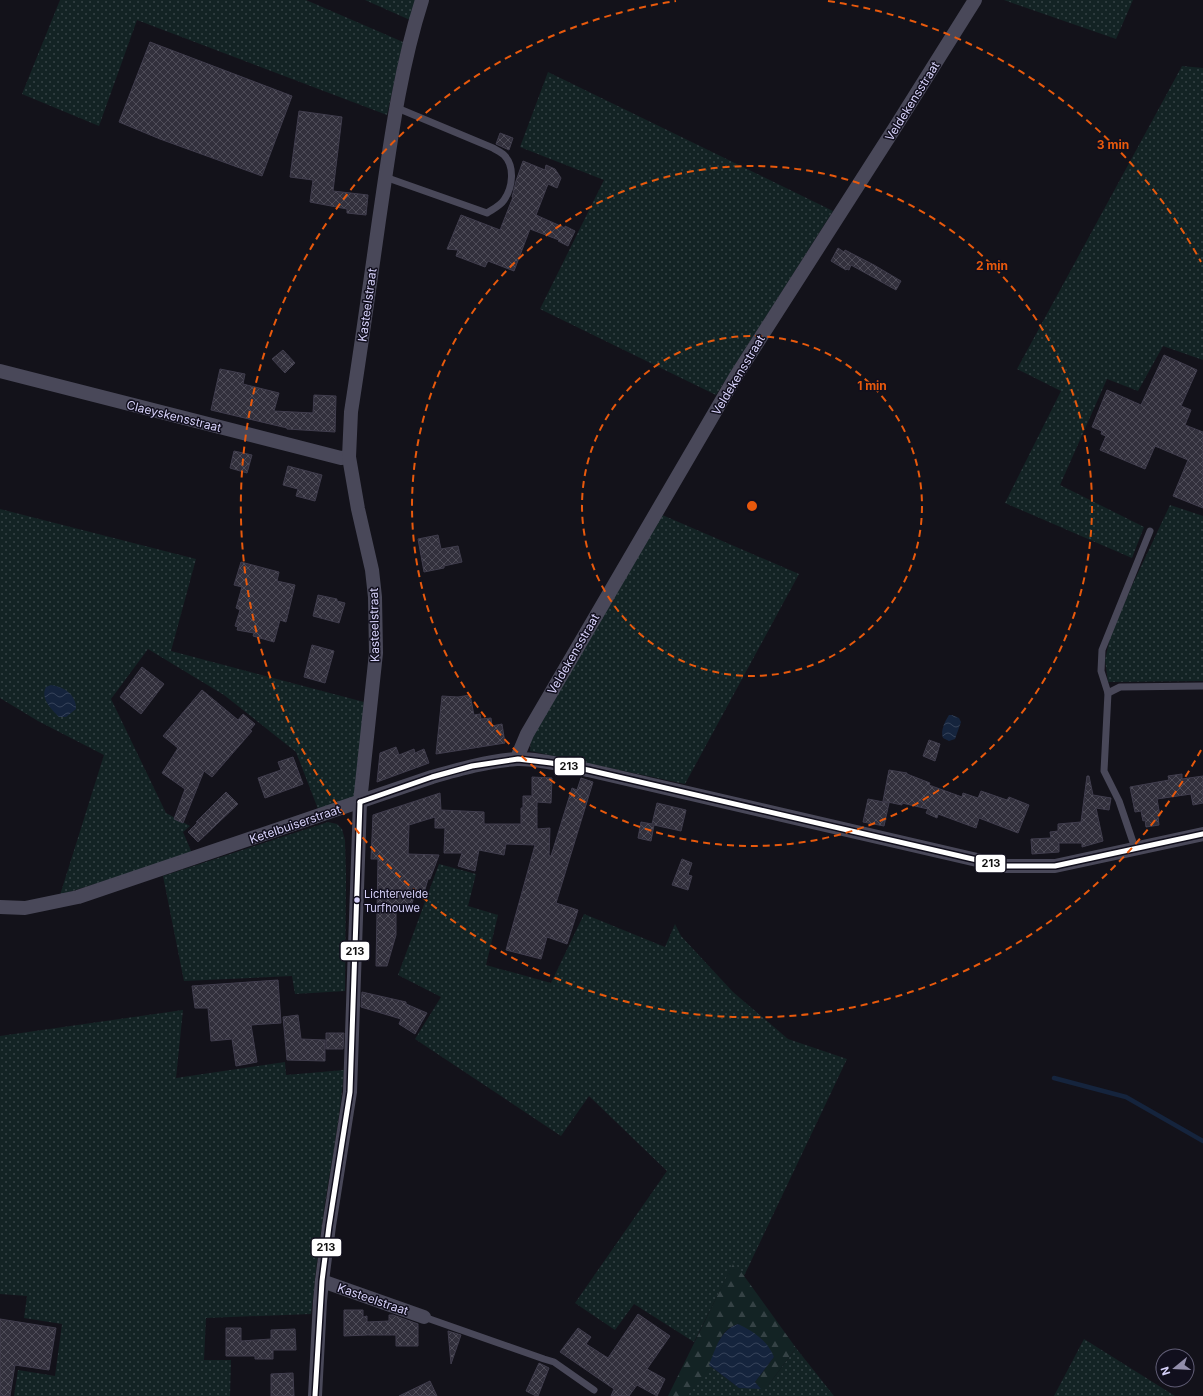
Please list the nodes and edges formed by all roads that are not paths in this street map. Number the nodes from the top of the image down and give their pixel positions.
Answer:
1 (422, 0) edge
2 (975, 0) edge
3 (396, 110) junction
4 (385, 177) junction
5 (0, 371) edge
6 (349, 457) junction
7 (1150, 531) dead end
8 (1203, 686) edge
9 (1108, 693) junction
10 (518, 759) junction
11 (360, 802) junction
12 (1203, 834) edge
13 (1135, 848) junction
14 (0, 907) edge
15 (322, 1281) junction
16 (424, 1317) joint
17 (594, 1390) dead end
18 (315, 1396) edge

1 - 3 street, Kasteelstraat
2 - 10 street, Veldekensstraat
3 - 4 street, Kasteelstraat
3 - 4 lane
4 - 6 street, Kasteelstraat
5 - 6 street, Claeyskensstraat
6 - 11 street, Kasteelstraat
7 - 9 lane
8 - 9 lane
9 - 13 lane
10 - 11 street, Ketelbuiserstraat
10 - 13 street, Ketelbuiserstraat
11 - 14 street, Ketelbuiserstraat
11 - 15 street, Kasteelstraat
12 - 13 street, Ketelbuiserstraat
15 - 16 street, Kasteelstraat
15 - 18 street, Kasteelstraat
16 - 17 lane

